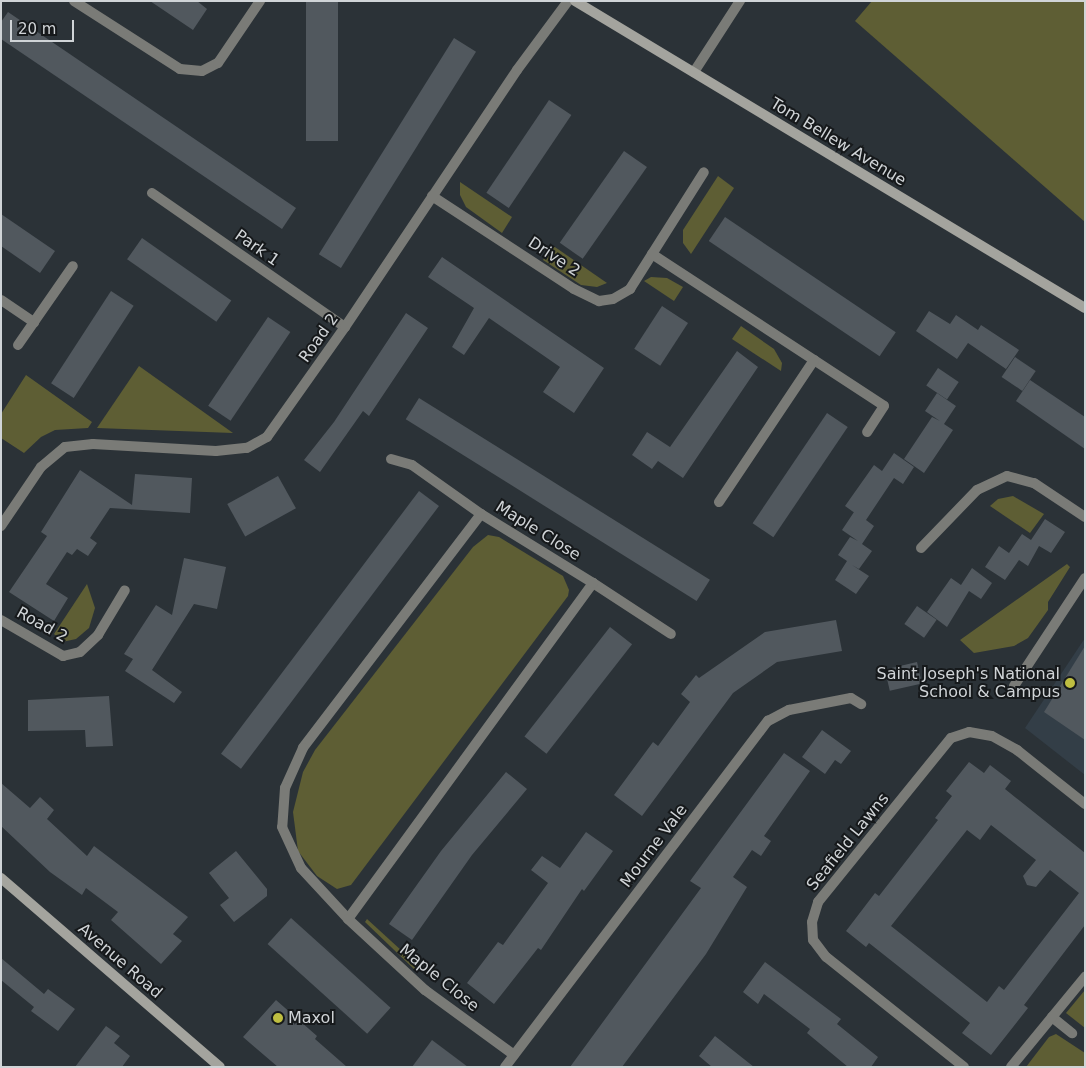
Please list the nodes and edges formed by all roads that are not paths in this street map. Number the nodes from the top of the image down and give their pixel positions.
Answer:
1 (74, 1) edge
2 (260, 1) edge
3 (568, 1) edge
4 (575, 1) edge
5 (740, 1) edge
6 (694, 72) junction
7 (704, 172) dead end
8 (152, 193) dead end
9 (432, 196) junction
10 (652, 254) junction
11 (73, 266) dead end
12 (1, 300) edge
13 (1085, 308) edge
14 (34, 322) junction
15 (345, 327) junction
16 (18, 345) dead end
17 (814, 360) junction
18 (867, 432) dead end
19 (390, 459) dead end
20 (719, 502) dead end
21 (481, 514) junction
22 (1085, 517) edge
23 (1, 526) edge
24 (920, 548) dead end
25 (1085, 578) edge
26 (593, 583) junction
27 (125, 590) dead end
28 (1, 620) edge
29 (671, 634) dead end
30 (1014, 686) dead end
31 (861, 704) dead end
32 (1085, 804) edge
33 (1, 878) edge
34 (348, 920) junction
35 (1085, 977) edge
36 (1052, 1017) junction
37 (1072, 1033) dead end
38 (514, 1055) junction
39 (220, 1067) edge
40 (505, 1067) edge
41 (964, 1067) edge
42 (1011, 1067) edge

1 - 2 street
3 - 9 street, Road 2
4 - 6 street, Tom Bellew Avenue
5 - 6 street
6 - 13 street, Tom Bellew Avenue
7 - 10 street, Drive 2
8 - 15 street, Park 1
9 - 10 street, Drive 2
9 - 15 street, Road 2
10 - 17 street
11 - 14 street
12 - 14 street
14 - 16 street
15 - 23 street, Road 2
17 - 18 street
17 - 20 street
19 - 21 street
21 - 26 street, Maple Close
21 - 34 street, Maple Close
22 - 24 street
25 - 30 street
26 - 29 street, Maple Close
26 - 34 street
27 - 28 street, Road 2
31 - 38 street, Mourne Vale
32 - 41 street, Seafield Lawns
33 - 39 street, Avenue Road
34 - 38 street, Maple Close
35 - 36 street
36 - 37 street
36 - 42 street
38 - 40 street, Mourne Vale

